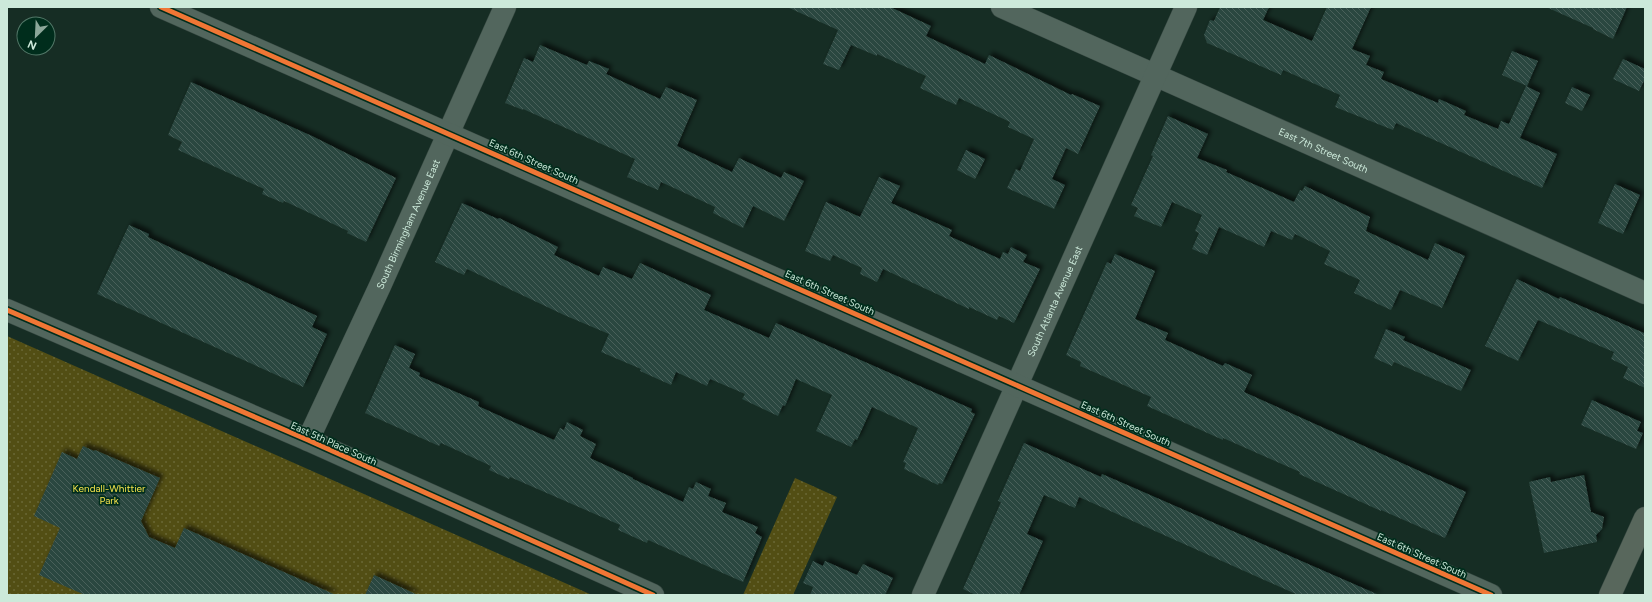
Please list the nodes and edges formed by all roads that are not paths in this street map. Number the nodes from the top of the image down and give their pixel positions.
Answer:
1 (161, 7) edge
2 (506, 7) edge
3 (1002, 7) edge
4 (1186, 7) edge
5 (1155, 75) junction
6 (448, 133) junction
7 (1645, 293) edge
8 (7, 310) edge
9 (1017, 384) junction
10 (308, 440) junction
11 (1645, 518) edge
12 (653, 595) edge
13 (923, 595) edge
14 (1491, 595) edge
15 (1610, 595) edge

1 - 6 street, East 6th Street South
2 - 6 street, South Birmingham Avenue East
3 - 5 street, East 7th Street South
4 - 5 street, South Atlanta Avenue East
5 - 7 street, East 7th Street South
5 - 9 street, South Atlanta Avenue East
6 - 9 street, East 6th Street South
6 - 10 street, South Birmingham Avenue East
8 - 10 street, East 5th Place South
9 - 13 street, South Atlanta Avenue East
9 - 14 street, East 6th Street South
10 - 12 street, East 5th Place South
11 - 15 main road

